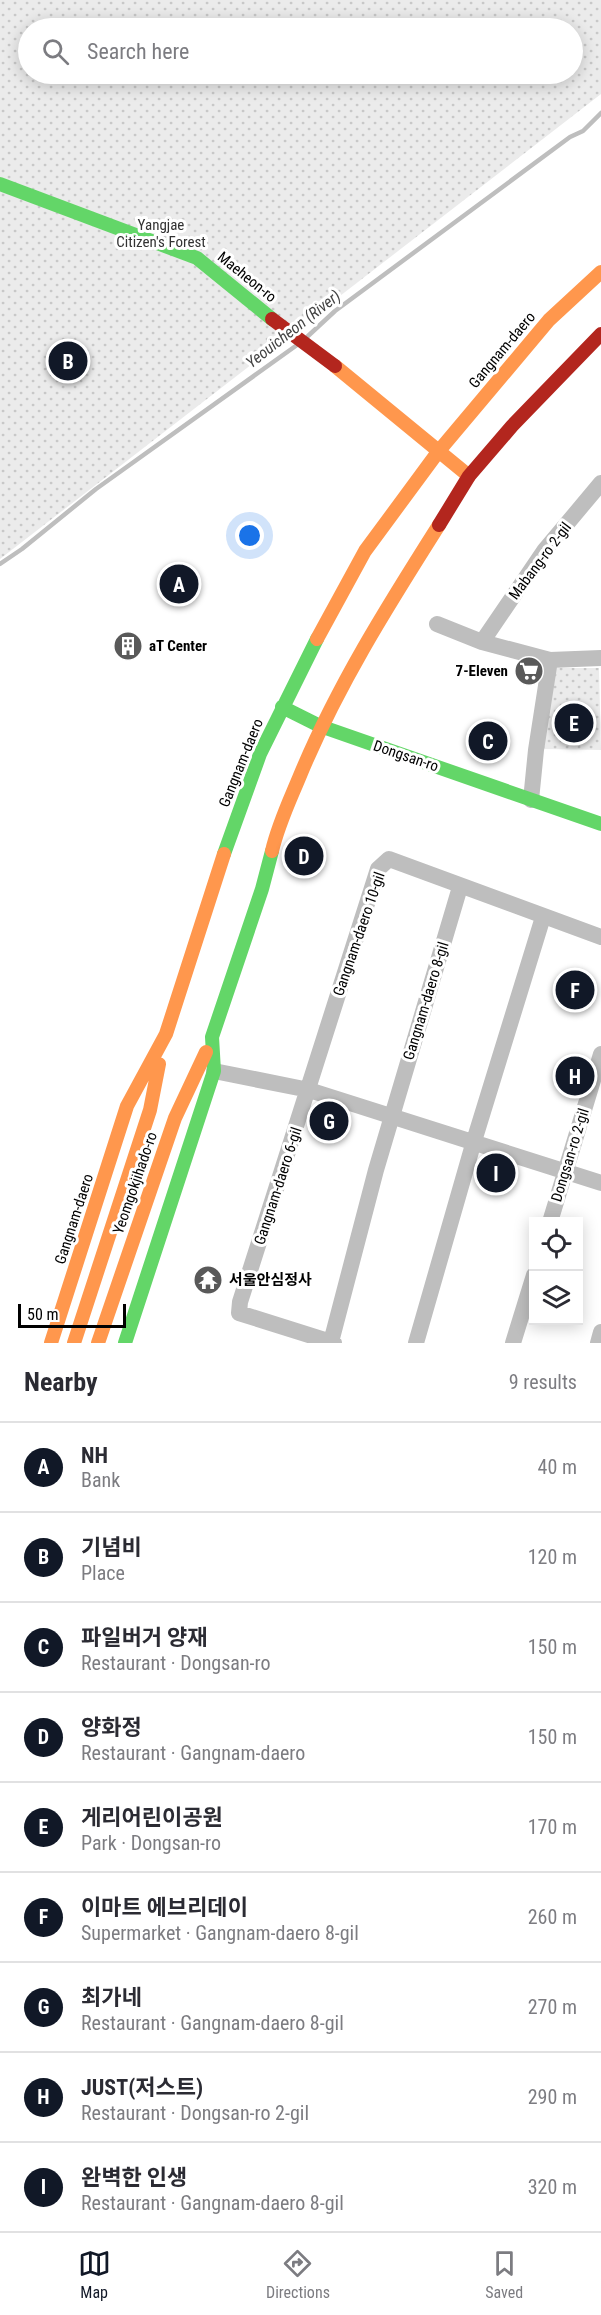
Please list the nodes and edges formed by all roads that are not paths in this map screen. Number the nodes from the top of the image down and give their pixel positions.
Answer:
1 (0, 184) edge
2 (601, 272) edge
3 (601, 334) edge
4 (438, 452) junction
5 (469, 476) junction
6 (601, 483) edge
7 (437, 624) dead end
8 (482, 642) junction
9 (601, 658) edge
10 (550, 660) junction
11 (282, 707) junction
12 (320, 726) junction
13 (531, 800) junction
14 (601, 824) edge
15 (460, 887) junction
16 (543, 917) junction
17 (601, 937) edge
18 (166, 1034) junction
19 (212, 1037) junction
20 (601, 1054) edge
21 (214, 1071) junction
22 (309, 1090) junction
23 (392, 1116) junction
24 (474, 1141) junction
25 (565, 1172) junction
26 (601, 1183) edge
27 (551, 1217) edge
28 (529, 1291) edge
29 (601, 1332) edge
30 (310, 1339) edge
31 (332, 1342) edge
32 (51, 1343) edge
33 (74, 1343) edge
34 (99, 1343) edge
35 (125, 1343) edge
36 (416, 1343) edge
37 (513, 1343) edge
38 (598, 1343) edge

1 - 4 main road, Maeheon-ro, bridge
2 - 4 main road, Gangnam-daero
3 - 5 main road
4 - 5 main road, Maeheon-ro
4 - 11 main road, Gangnam-daero
5 - 12 main road
6 - 8 street, Mabang-ro 2-gil
7 - 8 street
8 - 10 street
9 - 10 street
10 - 13 street
11 - 12 main road, Dongsan-ro
11 - 18 main road, Gangnam-daero
12 - 13 main road, Dongsan-ro
12 - 19 main road
13 - 14 main road, Dongsan-ro
15 - 16 street, Gangnam-daero 10-gil
15 - 22 street, Gangnam-daero 10-gil
15 - 23 street, Gangnam-daero 8-gil
16 - 17 street, Gangnam-daero 10-gil
16 - 24 street
18 - 32 main road, Gangnam-daero
18 - 33 main road, Yeomgokjihado-ro
19 - 21 main road
19 - 34 main road, Yeomgokjihado-ro
20 - 25 street, Dongsan-ro 2-gil
21 - 22 street
21 - 35 main road
22 - 23 street
22 - 30 street, Gangnam-daero 6-gil
23 - 24 street
23 - 31 street, Gangnam-daero 8-gil
24 - 25 street
24 - 36 street
25 - 26 street
25 - 27 street, Dongsan-ro 2-gil
28 - 37 street
29 - 38 street
30 - 31 street, Gangnam-daero 6-gil

